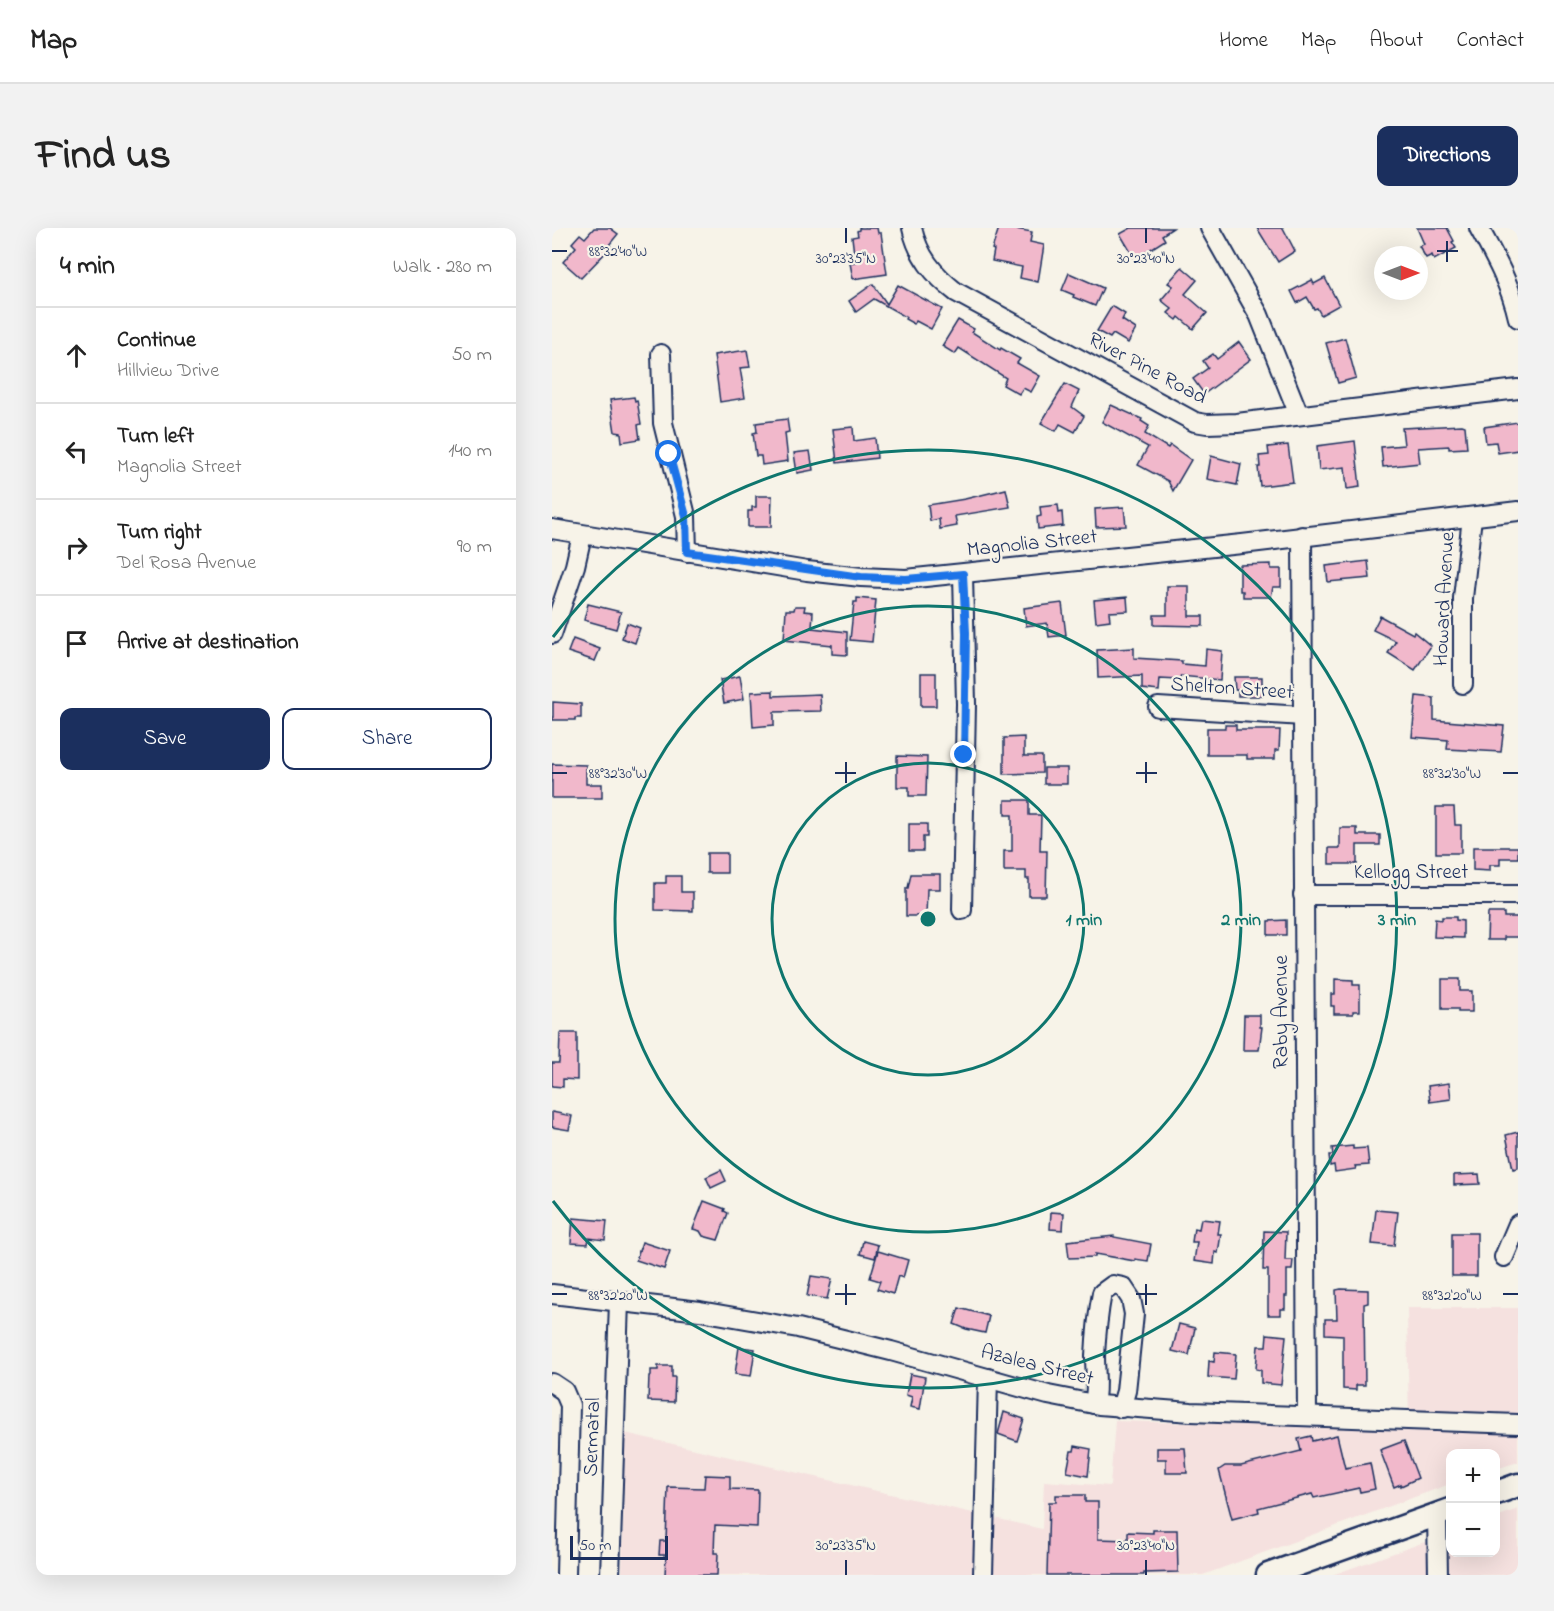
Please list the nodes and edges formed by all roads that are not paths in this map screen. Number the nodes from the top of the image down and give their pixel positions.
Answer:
1 (912, 228) edge
2 (1210, 228) edge
3 (1479, 228) edge
4 (1518, 318) edge
5 (661, 354) dead end
6 (1518, 389) edge
7 (1299, 415) junction
8 (1518, 511) edge
9 (1472, 517) junction
10 (552, 529) edge
11 (582, 534) junction
12 (1302, 536) junction
13 (687, 552) junction
14 (963, 574) junction
15 (552, 634) edge
16 (1463, 684) dead end
17 (1158, 707) dead end
18 (1303, 716) junction
19 (1303, 895) junction
20 (1518, 895) edge
21 (962, 910) dead end
22 (1518, 1224) edge
23 (1504, 1257) dead end
24 (552, 1294) edge
25 (618, 1301) junction
26 (988, 1378) junction
27 (552, 1383) edge
28 (1094, 1404) junction
29 (1121, 1408) junction
30 (1307, 1416) junction
31 (1518, 1424) edge
32 (1518, 1485) edge
33 (1500, 1492) edge
34 (1444, 1512) edge
35 (566, 1575) edge
36 (610, 1575) edge
37 (983, 1575) edge
38 (1268, 1575) edge
39 (1438, 1575) edge

1 - 7 street, River Pine Road
2 - 7 street
3 - 4 street
5 - 13 street
6 - 7 street, River Pine Road
8 - 9 street, Magnolia Street
9 - 12 street, Magnolia Street
9 - 16 street, Howard Avenue
10 - 11 street, Magnolia Street
11 - 13 street, Magnolia Street
11 - 15 street
12 - 14 street, Magnolia Street
12 - 18 street, Raby Avenue
13 - 14 street, Magnolia Street
14 - 21 street
17 - 18 street, Shelton Street
18 - 19 street, Raby Avenue
19 - 20 street, Kellogg Street
19 - 30 street, Raby Avenue
22 - 23 street
24 - 25 street, Azalea Street
25 - 26 street, Azalea Street
25 - 36 street, Sermatal
26 - 28 street, Azalea Street
26 - 37 street
27 - 35 street
28 - 29 street, Azalea Street
28 - 29 street
29 - 30 street, Azalea Street
30 - 31 street, Azalea Street
32 - 33 main road
34 - 38 main road
34 - 39 street

